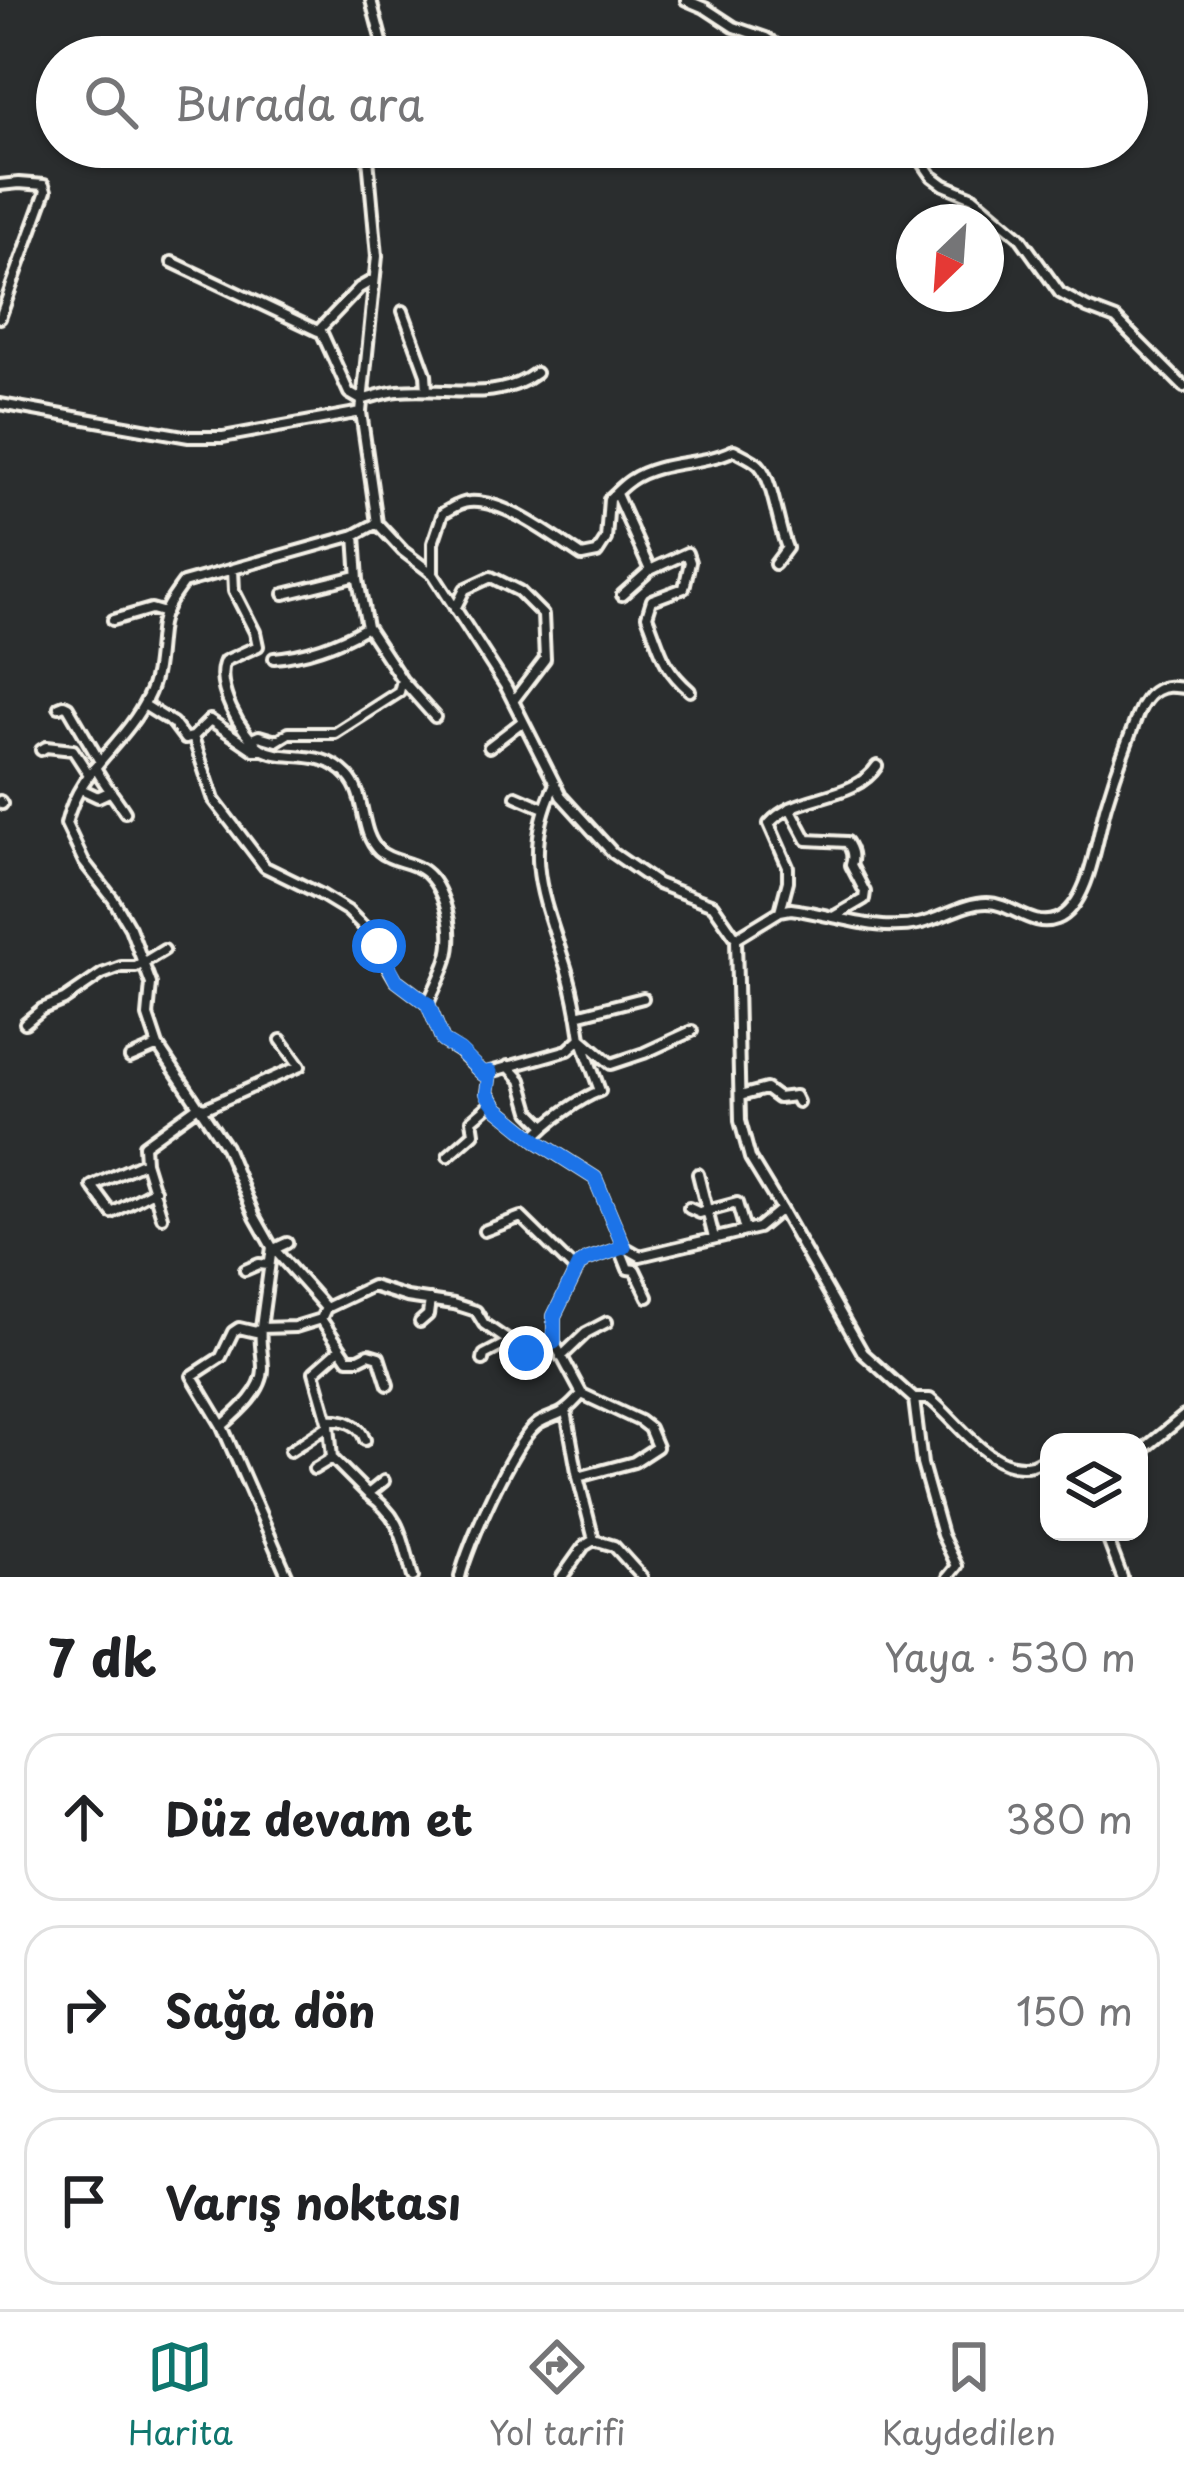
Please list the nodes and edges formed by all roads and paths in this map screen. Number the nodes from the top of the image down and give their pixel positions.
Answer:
1 (371, 0) edge
2 (686, 0) edge
3 (380, 36) edge
4 (760, 36) edge
5 (369, 168) edge
6 (926, 168) edge
7 (0, 185) edge
8 (172, 262) dead end
9 (374, 279) junction
10 (403, 311) dead end
11 (0, 318) edge
12 (321, 331) junction
13 (536, 373) dead end
14 (1184, 387) edge
15 (427, 390) junction
16 (361, 400) junction
17 (0, 404) edge
18 (361, 412) junction
19 (616, 494) junction
20 (377, 523) junction
21 (355, 535) junction
22 (775, 565) dead end
23 (232, 569) junction
24 (650, 570) junction
25 (433, 574) junction
26 (357, 576) junction
27 (284, 594) dead end
28 (622, 596) dead end
29 (455, 609) junction
30 (165, 613) junction
31 (113, 620) dead end
32 (368, 627) junction
33 (274, 658) dead end
34 (402, 680) junction
35 (1184, 688) edge
36 (690, 691) dead end
37 (513, 700) junction
38 (143, 705) junction
39 (59, 707) dead end
40 (435, 717) dead end
41 (523, 721) junction
42 (193, 736) junction
43 (252, 739) junction
44 (490, 747) dead end
45 (41, 750) dead end
46 (264, 750) junction
47 (877, 766) dead end
48 (94, 767) junction
49 (555, 784) junction
50 (81, 789) junction
51 (113, 791) junction
52 (516, 796) dead end
53 (544, 808) junction
54 (790, 808) junction
55 (124, 812) dead end
56 (780, 911) junction
57 (833, 916) junction
58 (736, 938) junction
59 (164, 950) dead end
60 (144, 964) junction
61 (643, 998) dead end
62 (428, 1004) junction
63 (577, 1015) junction
64 (25, 1023) dead end
65 (692, 1030) dead end
66 (581, 1038) junction
67 (281, 1040) dead end
68 (158, 1046) junction
69 (130, 1058) dead end
70 (611, 1064) junction
71 (508, 1066) junction
72 (593, 1071) junction
73 (490, 1072) junction
74 (740, 1096) junction
75 (493, 1102) junction
76 (798, 1102) dead end
77 (198, 1106) junction
78 (544, 1126) junction
79 (534, 1138) junction
80 (448, 1156) dead end
81 (146, 1162) junction
82 (698, 1174) dead end
83 (154, 1190) junction
84 (689, 1208) dead end
85 (781, 1209) junction
86 (707, 1211) junction
87 (162, 1217) dead end
88 (745, 1230) junction
89 (484, 1231) dead end
90 (714, 1238) junction
91 (287, 1243) dead end
92 (273, 1248) junction
93 (622, 1248) junction
94 (269, 1264) junction
95 (245, 1270) dead end
96 (576, 1270) junction
97 (648, 1297) dead end
98 (430, 1300) junction
99 (326, 1308) junction
100 (321, 1319) junction
101 (420, 1322) dead end
102 (607, 1322) dead end
103 (261, 1328) junction
104 (509, 1342) junction
105 (554, 1342) junction
106 (340, 1349) junction
107 (561, 1357) junction
108 (484, 1360) dead end
109 (388, 1384) dead end
110 (582, 1394) junction
111 (914, 1399) junction
112 (566, 1411) junction
113 (1184, 1416) edge
114 (328, 1422) junction
115 (222, 1426) junction
116 (518, 1430) dead end
117 (529, 1432) junction
118 (365, 1440) dead end
119 (1148, 1447) edge
120 (290, 1451) dead end
121 (332, 1458) junction
122 (1040, 1460) edge
123 (314, 1469) dead end
124 (578, 1477) junction
125 (385, 1481) dead end
126 (368, 1494) junction
127 (594, 1540) junction
128 (1108, 1541) edge
129 (288, 1577) edge
130 (413, 1577) edge
131 (460, 1577) edge
132 (562, 1577) edge
133 (641, 1577) edge
134 (948, 1577) edge
135 (1122, 1577) edge

1 - 3 street
2 - 4 street
5 - 9 street
6 - 14 street
7 - 11 street
8 - 12 street
9 - 12 street
9 - 16 street
10 - 15 street
12 - 16 street
13 - 15 street
15 - 16 street
16 - 18 street
17 - 18 street
18 - 20 street
19 - 22 street
19 - 24 street
19 - 25 street
20 - 21 street
20 - 25 street
21 - 23 street
21 - 26 street
23 - 30 street
23 - 43 street
24 - 28 street
24 - 36 street
25 - 29 street
26 - 27 street
26 - 32 street
29 - 37 street
29 - 37 street
30 - 31 street
30 - 38 street
32 - 33 street
32 - 34 street
34 - 40 street
34 - 43 street
35 - 57 street
37 - 41 street
38 - 42 street
38 - 48 street
39 - 48 street
41 - 44 street
41 - 49 street
42 - 46 street
42 - 62 street
43 - 46 street
45 - 48 street
46 - 62 street
47 - 54 street
48 - 50 street
48 - 51 street
49 - 53 street
49 - 58 street
50 - 51 street
50 - 60 street
51 - 55 street
52 - 53 street
53 - 63 street
54 - 56 street
54 - 57 street
56 - 57 street
56 - 58 street
58 - 74 street
59 - 60 street
60 - 64 street
60 - 68 street
61 - 63 street
62 - 73 street
63 - 66 street
65 - 70 street
66 - 70 street
66 - 71 street
66 - 72 street
67 - 77 street
68 - 69 street
68 - 77 street
70 - 72 street
71 - 73 street
71 - 78 street
72 - 78 street
73 - 75 street
74 - 76 street
74 - 85 street
75 - 79 street
75 - 80 street
77 - 81 street
77 - 92 street
78 - 79 street
79 - 93 street
81 - 83 street
81 - 83 street
82 - 86 street
83 - 87 street
84 - 86 street
85 - 88 street
85 - 111 street
86 - 88 street
86 - 90 street
88 - 90 street
89 - 96 street
90 - 93 street
91 - 92 street
92 - 94 street
92 - 99 street
93 - 96 street
93 - 97 street
94 - 95 street
94 - 103 street
96 - 105 street
98 - 99 street
98 - 101 street
98 - 104 street
99 - 100 street
100 - 103 street
100 - 106 street
102 - 107 street
103 - 115 street
103 - 115 street
104 - 105 street
104 - 108 street
105 - 107 street
106 - 109 street
106 - 114 street
107 - 110 street
110 - 112 street
110 - 124 street
111 - 122 street
111 - 134 street
112 - 117 street
112 - 124 street
113 - 119 street
114 - 118 street
114 - 120 street
114 - 121 street
115 - 129 street
116 - 117 street
117 - 131 street
121 - 123 street
121 - 126 street
124 - 127 street
125 - 126 street
126 - 130 street
127 - 132 street
127 - 133 street
128 - 135 street

